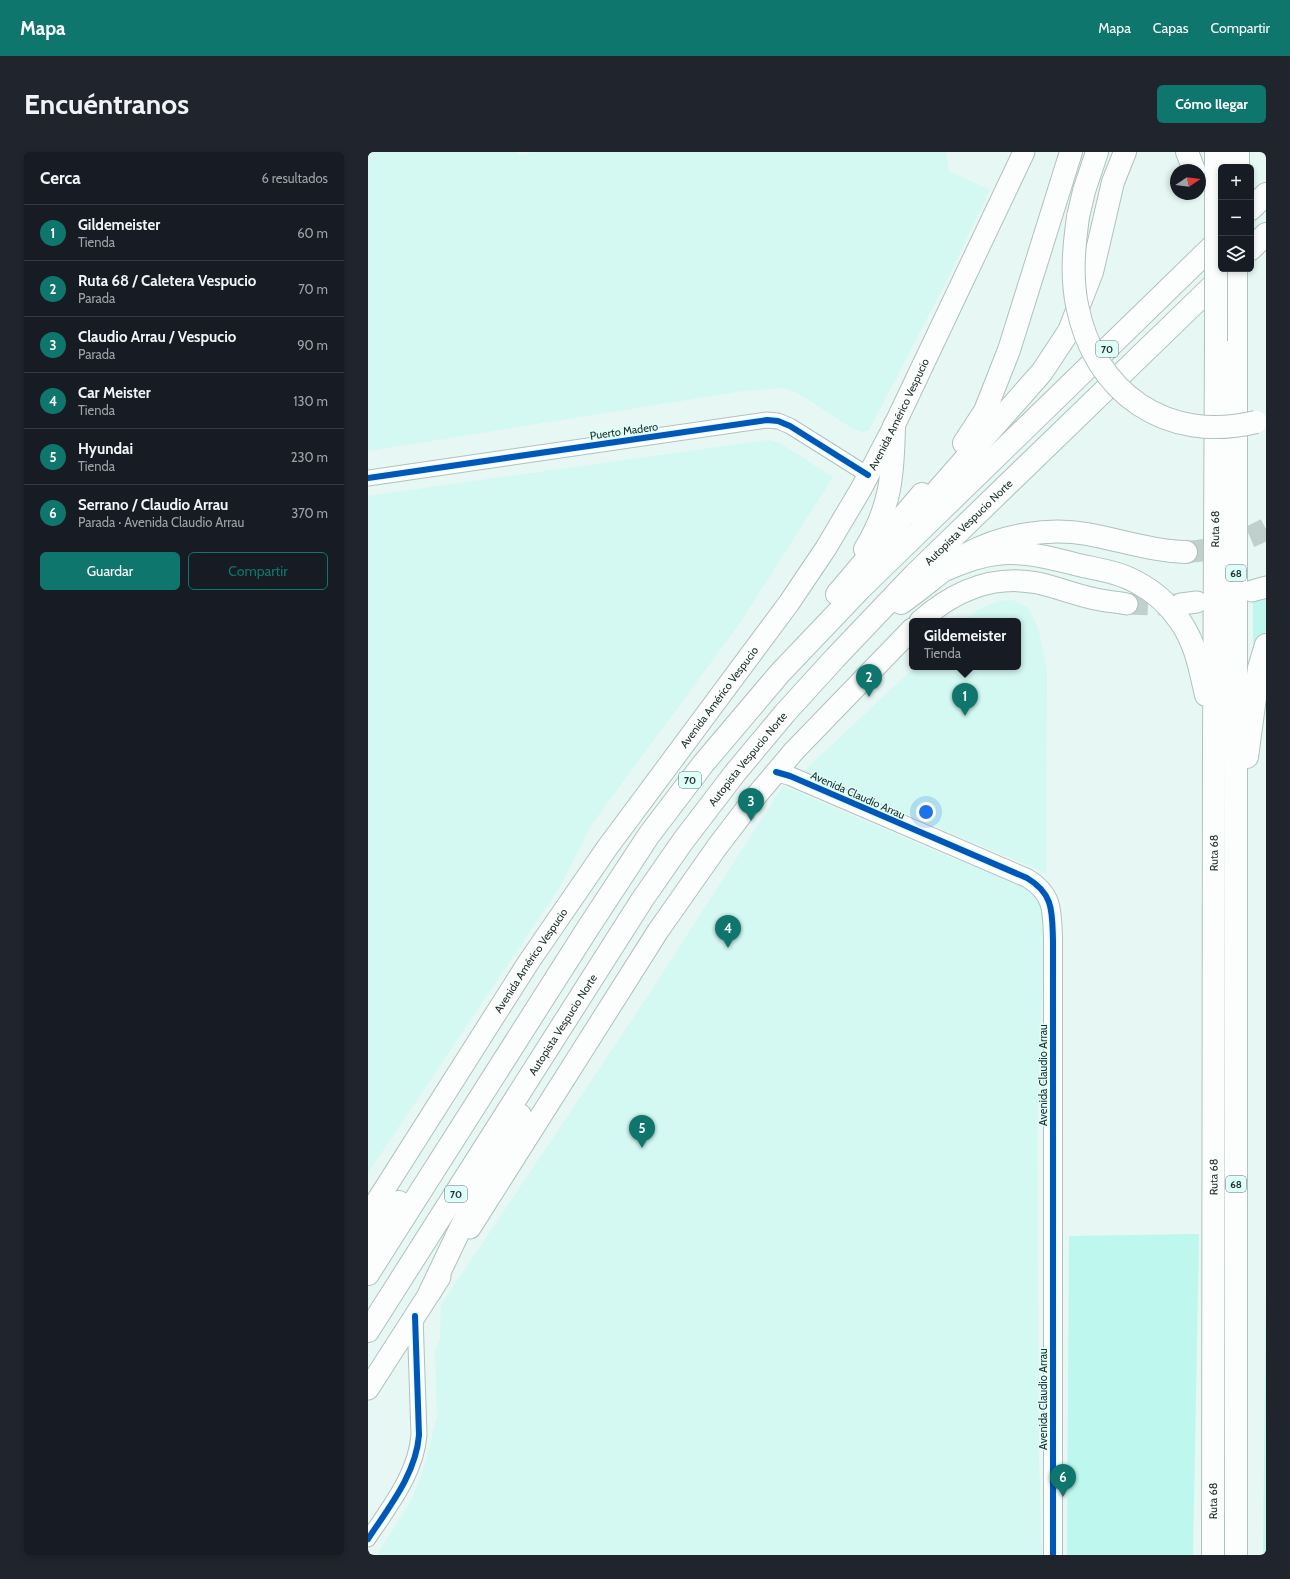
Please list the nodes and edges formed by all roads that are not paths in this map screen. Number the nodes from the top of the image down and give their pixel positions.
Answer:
1 (1024, 152) edge
2 (1071, 152) edge
3 (1097, 152) edge
4 (1125, 152) edge
5 (1187, 152) edge
6 (1216, 152) edge
7 (1238, 152) edge
8 (1192, 164) edge
9 (1238, 164) edge
10 (1266, 194) edge
11 (1207, 198) edge
12 (1254, 206) edge
13 (1266, 234) edge
14 (1218, 241) edge
15 (1218, 246) edge
16 (1254, 246) edge
17 (1218, 272) edge
18 (1227, 272) edge
19 (1236, 272) edge
20 (1261, 420) edge
21 (894, 426) junction
22 (868, 475) junction
23 (368, 478) edge
24 (1186, 552) tunnel mouth
25 (947, 569) junction
26 (841, 588) junction
27 (1128, 604) tunnel mouth
28 (924, 618) edge
29 (820, 623) junction
30 (909, 632) edge
31 (859, 633) junction
32 (807, 644) junction
33 (1266, 645) edge
34 (1266, 720) edge
35 (1214, 739) junction
36 (776, 772) junction
37 (1236, 839) junction
38 (543, 1056) junction
39 (484, 1092) junction
40 (368, 1215) edge
41 (368, 1242) edge
42 (368, 1274) edge
43 (430, 1292) junction
44 (415, 1316) junction
45 (368, 1331) edge
46 (368, 1389) edge
47 (368, 1539) edge
48 (1053, 1555) edge
49 (1213, 1555) edge
50 (1236, 1555) edge

1 - 21 main road, Avenida Américo Vespucio
2 - 26 highway
3 - 20 highway, bridge
4 - 29 highway
5 - 8 highway
6 - 11 highway, Ruta 68 / 68
7 - 9 highway
10 - 12 highway
11 - 14 highway, Ruta 68 / 68, bridge
13 - 16 highway
15 - 32 highway, 70
17 - 35 highway, Ruta 68 / 68, bridge
18 - 31 highway, Autopista Vespucio Norte / 70
19 - 37 highway, Ruta 68 / 68
21 - 22 main road, Avenida Américo Vespucio
21 - 26 highway
22 - 23 street, Puerto Madero
22 - 40 main road, Avenida Américo Vespucio
24 - 25 highway
25 - 31 highway
25 - 35 highway
26 - 29 highway
27 - 28 main road
29 - 32 highway
30 - 36 main road
31 - 38 highway, Autopista Vespucio Norte / 70
32 - 39 highway, 70
33 - 37 highway
34 - 37 highway
35 - 49 highway, Ruta 68 / 68
36 - 43 main road
36 - 48 street, Avenida Claudio Arrau
37 - 50 highway, Ruta 68 / 68
38 - 43 highway
38 - 45 highway, Autopista Vespucio Norte / 70
39 - 41 highway
39 - 42 highway, 70
43 - 44 main road
44 - 46 main road
44 - 47 street

